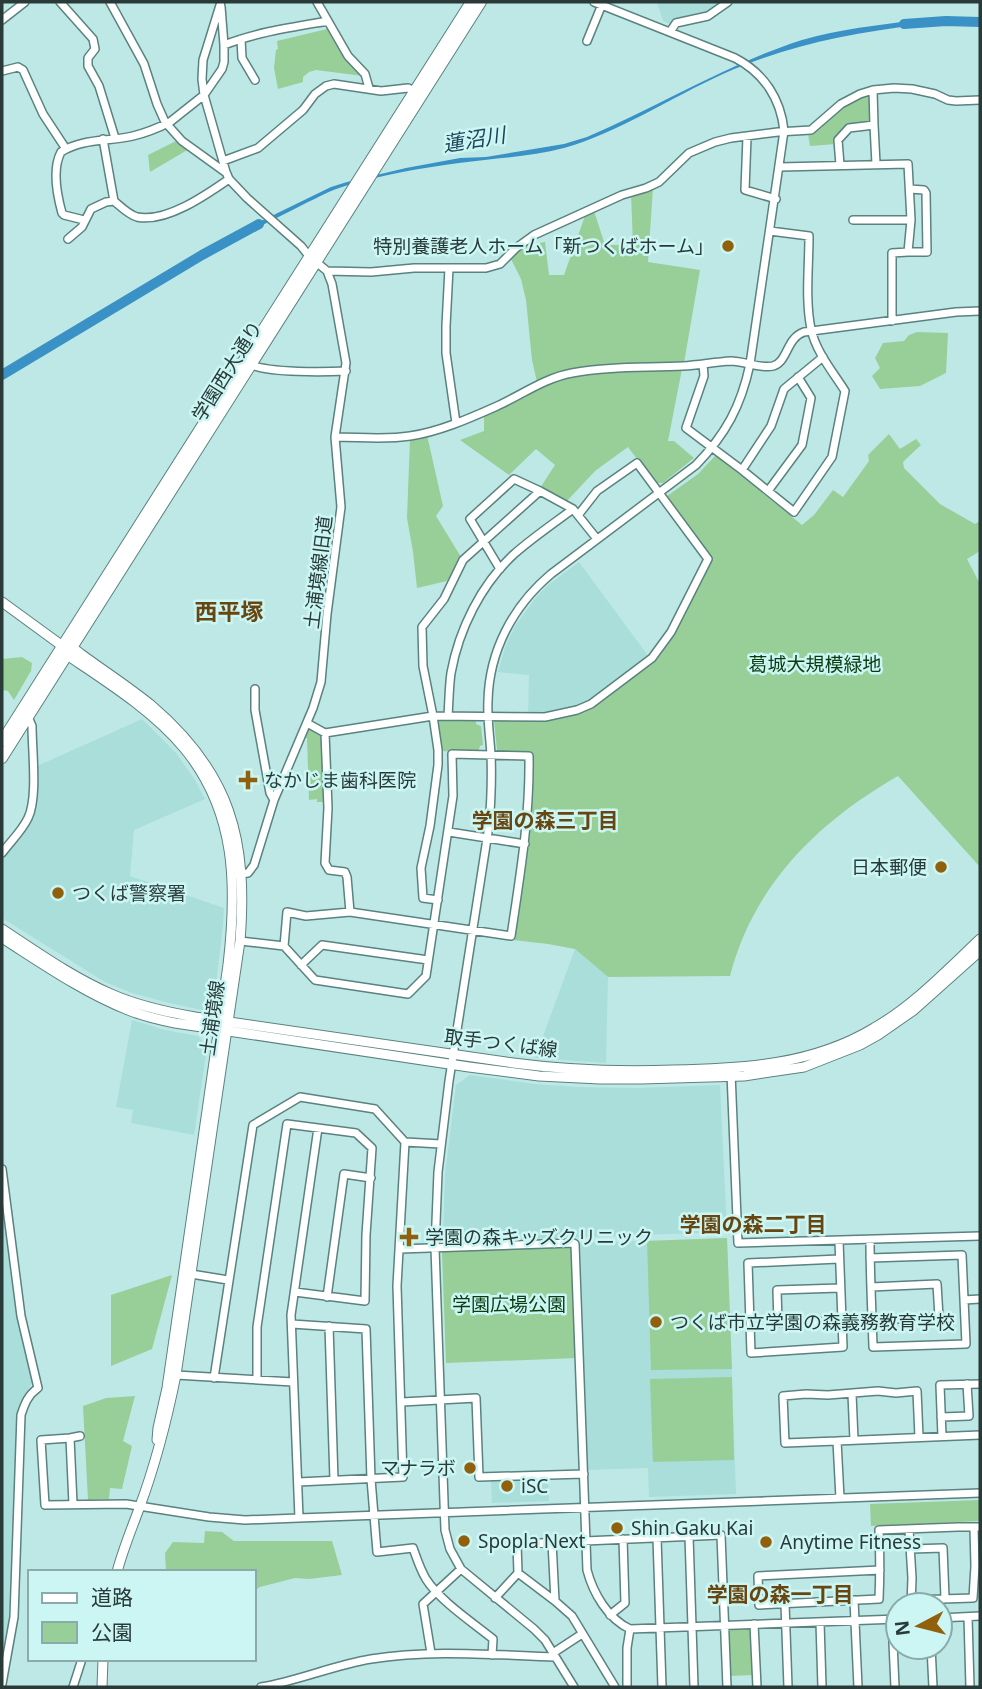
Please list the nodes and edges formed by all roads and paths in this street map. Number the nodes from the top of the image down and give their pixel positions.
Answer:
1 (25, 2) edge
2 (110, 2) edge
3 (317, 2) edge
4 (471, 2) edge
5 (481, 2) edge
6 (728, 2) edge
7 (65, 3) edge
8 (220, 3) edge
9 (599, 3) edge
10 (2, 20) edge
11 (328, 21) junction
12 (670, 32) junction
13 (241, 39) junction
14 (587, 41) dead end
15 (224, 45) junction
16 (2, 71) edge
17 (255, 80) dead end
18 (369, 88) junction
19 (873, 90) junction
20 (414, 91) junction
21 (204, 95) junction
22 (980, 100) edge
23 (167, 124) junction
24 (874, 125) junction
25 (784, 131) junction
26 (747, 137) junction
27 (115, 138) junction
28 (103, 139) junction
29 (66, 149) junction
30 (223, 161) junction
31 (876, 164) junction
32 (840, 165) junction
33 (780, 167) junction
34 (228, 175) junction
35 (910, 189) junction
36 (776, 199) junction
37 (114, 201) junction
38 (84, 220) junction
39 (853, 220) dead end
40 (911, 220) junction
41 (770, 231) junction
42 (68, 239) dead end
43 (908, 251) junction
44 (313, 259) junction
45 (449, 268) junction
46 (327, 271) junction
47 (980, 311) edge
48 (892, 321) junction
49 (811, 331) junction
50 (822, 357) junction
51 (703, 364) junction
52 (750, 364) junction
53 (251, 365) junction
54 (346, 371) junction
55 (798, 377) junction
56 (456, 422) junction
57 (335, 437) junction
58 (712, 449) junction
59 (742, 470) junction
60 (540, 491) junction
61 (768, 491) junction
62 (660, 492) junction
63 (576, 512) junction
64 (597, 539) junction
65 (484, 542) junction
66 (500, 569) junction
67 (2, 603) edge
68 (67, 649) junction
69 (255, 689) dead end
70 (433, 716) junction
71 (448, 716) junction
72 (28, 717) junction
73 (488, 717) junction
74 (307, 723) junction
75 (325, 733) junction
76 (2, 741) edge
77 (491, 755) junction
78 (2, 758) edge
79 (274, 800) junction
80 (449, 832) junction
81 (487, 837) junction
82 (525, 844) junction
83 (2, 853) edge
84 (237, 874) junction
85 (438, 900) junction
86 (350, 912) junction
87 (434, 925) junction
88 (2, 929) edge
89 (472, 930) junction
90 (2, 938) edge
91 (980, 939) edge
92 (240, 941) junction
93 (284, 946) junction
94 (980, 951) edge
95 (428, 960) junction
96 (301, 965) junction
97 (224, 1026) junction
98 (452, 1060) junction
99 (730, 1072) junction
100 (278, 1110) junction
101 (287, 1124) junction
102 (318, 1128) junction
103 (405, 1142) junction
104 (441, 1144) junction
105 (2, 1169) edge
106 (371, 1178) junction
107 (980, 1236) edge
108 (870, 1240) junction
109 (839, 1241) junction
110 (435, 1248) junction
111 (400, 1249) junction
112 (774, 1251) junction
113 (870, 1258) junction
114 (839, 1259) junction
115 (191, 1274) junction
116 (228, 1280) junction
117 (871, 1287) junction
118 (840, 1288) junction
119 (295, 1292) junction
120 (327, 1297) junction
121 (980, 1299) edge
122 (964, 1300) junction
123 (872, 1320) junction
124 (841, 1321) junction
125 (292, 1324) junction
126 (329, 1326) junction
127 (176, 1375) junction
128 (214, 1378) junction
129 (257, 1380) junction
130 (293, 1382) junction
131 (967, 1384) junction
132 (980, 1384) edge
133 (852, 1394) junction
134 (440, 1400) junction
135 (402, 1402) junction
136 (941, 1417) junction
137 (980, 1435) edge
138 (80, 1436) dead end
139 (919, 1437) junction
140 (942, 1437) junction
141 (70, 1438) junction
142 (855, 1440) junction
143 (837, 1441) junction
144 (156, 1457) junction
145 (584, 1474) junction
146 (371, 1479) junction
147 (334, 1480) junction
148 (298, 1482) junction
149 (980, 1493) edge
150 (840, 1498) junction
151 (73, 1504) junction
152 (140, 1506) junction
153 (584, 1508) junction
154 (444, 1513) junction
155 (374, 1515) junction
156 (299, 1518) junction
157 (977, 1528) edge
158 (909, 1529) junction
159 (689, 1536) junction
160 (657, 1538) junction
161 (623, 1539) junction
162 (586, 1541) junction
163 (552, 1542) junction
164 (911, 1549) junction
165 (461, 1569) junction
166 (118, 1570) edge
167 (880, 1570) junction
168 (518, 1573) junction
169 (436, 1591) junction
170 (911, 1591) edge
171 (945, 1591) edge
172 (495, 1598) junction
173 (954, 1598) edge
174 (854, 1600) junction
175 (555, 1601) junction
176 (785, 1604) junction
177 (610, 1615) junction
178 (980, 1616) edge
179 (968, 1617) junction
180 (954, 1618) edge
181 (884, 1620) edge
182 (855, 1621) junction
183 (820, 1622) junction
184 (786, 1623) junction
185 (754, 1624) junction
186 (724, 1625) junction
187 (692, 1627) junction
188 (660, 1628) junction
189 (630, 1629) junction
190 (582, 1634) junction
191 (431, 1653) junction
192 (492, 1655) junction
193 (554, 1655) junction
194 (81, 1661) edge
195 (103, 1661) edge
196 (895, 1661) edge
197 (932, 1661) edge
198 (2, 1684) edge
199 (73, 1687) edge
200 (102, 1687) edge
201 (261, 1687) edge
202 (574, 1687) edge
203 (615, 1687) edge
204 (626, 1687) edge
205 (662, 1687) edge
206 (694, 1687) edge
207 (727, 1687) edge
208 (757, 1687) edge
209 (788, 1687) edge
210 (822, 1687) edge
211 (858, 1687) edge
212 (895, 1687) edge
213 (933, 1687) edge
214 (970, 1687) edge

1 - 10 street
2 - 23 street
3 - 11 street
4 - 20 highway, 学園西大通り
5 - 44 highway, 学園西大通り
6 - 12 street
7 - 27 street
8 - 15 street
8 - 21 street
9 - 12 street
9 - 14 street
11 - 13 street
11 - 18 street
12 - 25 street
13 - 15 street
13 - 17 street
15 - 21 street
16 - 29 street
18 - 20 street
18 - 30 street
19 - 22 street
19 - 24 street
19 - 25 street
20 - 44 highway, 学園西大通り
21 - 23 street
21 - 30 street
23 - 27 street
23 - 34 street
24 - 31 street
24 - 32 street
25 - 26 street
25 - 33 street
26 - 36 street
26 - 45 street
27 - 28 street
28 - 29 street
28 - 37 street
29 - 38 street
30 - 34 street
31 - 32 street
31 - 35 street
32 - 33 street
33 - 36 street
34 - 37 street
34 - 44 street
35 - 40 street
35 - 43 street
36 - 41 street
37 - 38 street
38 - 42 street
39 - 40 street
40 - 43 street
41 - 49 street
41 - 52 street
43 - 48 street
44 - 46 street
44 - 53 highway, 学園西大通り
44 - 68 highway, 学園西大通り
45 - 46 street
45 - 56 street
46 - 54 street, 土浦境線旧道
47 - 48 street
48 - 49 street
49 - 50 street
49 - 52 street
50 - 55 street
50 - 61 street
51 - 52 street
51 - 56 street
51 - 58 street
52 - 58 street
53 - 54 street
53 - 68 highway, 学園西大通り
54 - 57 street, 土浦境線旧道
55 - 59 street
55 - 61 street
56 - 57 street
57 - 74 street, 土浦境線旧道
58 - 59 street
58 - 62 street
59 - 61 street
60 - 63 street
60 - 65 street
60 - 65 street
62 - 63 street
62 - 64 street
62 - 73 street
63 - 64 street
63 - 66 street
64 - 73 street
65 - 66 street
65 - 70 street
66 - 71 street
67 - 68 main road, 土浦境線
68 - 72 highway, 学園西大通り
68 - 76 highway, 学園西大通り
68 - 84 main road, 土浦境線
69 - 79 street
70 - 71 street
70 - 75 street
70 - 85 street
71 - 73 street
72 - 78 highway, 学園西大通り
72 - 83 street
73 - 77 street
74 - 75 street
74 - 79 street, 土浦境線旧道
75 - 86 street
77 - 80 street
77 - 81 street
77 - 82 street
79 - 84 street, 土浦境線旧道
80 - 81 street
80 - 85 street
81 - 82 street
81 - 89 street
82 - 89 street
84 - 92 main road, 土浦境線
84 - 97 main road, 土浦境線
85 - 87 street
86 - 87 street
86 - 93 street
87 - 89 street
87 - 95 street
88 - 97 main road, 取手つくば線
89 - 98 street
90 - 97 main road, 取手つくば線
91 - 99 main road, 取手つくば線
92 - 93 street
92 - 97 main road, 土浦境線
93 - 96 street
94 - 99 main road, 取手つくば線
95 - 96 street
95 - 96 street
97 - 98 main road, 取手つくば線
97 - 115 main road, 土浦境線
97 - 144 main road, 土浦境線
98 - 99 main road, 取手つくば線
98 - 104 street
99 - 112 street
100 - 101 street
100 - 103 street
100 - 116 street
101 - 102 street
101 - 129 street
102 - 106 street
102 - 119 street
103 - 104 street
103 - 111 street
104 - 110 street
105 - 198 street
106 - 120 street
106 - 120 street
107 - 108 street
108 - 109 street
108 - 113 street
109 - 112 street
109 - 114 street
110 - 111 street
110 - 134 street
110 - 145 street
111 - 135 street
112 - 114 street
112 - 124 street
113 - 117 street
113 - 122 street
114 - 118 street
115 - 116 street
115 - 127 main road, 土浦境線
116 - 128 street
117 - 123 street
117 - 123 street
118 - 124 street
118 - 124 street
119 - 120 street
119 - 125 street
121 - 122 street
122 - 123 street
125 - 126 street
125 - 130 street
126 - 146 street
126 - 147 street
127 - 128 street
127 - 144 main road, 土浦境線
128 - 129 street
129 - 130 street
130 - 148 street
131 - 132 street
131 - 136 street
131 - 136 street
133 - 139 street
133 - 142 street
133 - 143 street
134 - 135 street
134 - 145 street
134 - 154 street
135 - 146 street
136 - 140 street
137 - 140 street
138 - 141 street
139 - 140 street
139 - 142 street
141 - 151 street
141 - 151 street
142 - 143 street
143 - 150 street
144 - 152 main road, 土浦境線
145 - 153 street
146 - 147 street
146 - 155 street
147 - 148 street
148 - 156 street
149 - 150 street
150 - 153 street
151 - 152 street
152 - 156 street
152 - 166 main road, 土浦境線
153 - 154 street
153 - 162 street
154 - 155 street
154 - 165 street
155 - 156 street
155 - 169 street
157 - 158 street
157 - 173 street
158 - 164 street
158 - 167 street
159 - 160 street
159 - 186 street
159 - 187 street
160 - 161 street
160 - 188 street
161 - 162 street
161 - 177 street
162 - 163 street
162 - 177 street
163 - 168 street
163 - 175 street
164 - 170 street
164 - 171 street
165 - 169 street
165 - 172 street
167 - 174 street
167 - 176 street
168 - 172 street
168 - 175 street
169 - 191 street
169 - 192 street
172 - 193 street
174 - 176 street
174 - 182 street
175 - 190 street
176 - 184 street
177 - 189 street
178 - 179 street
179 - 180 street
179 - 214 street
181 - 182 street
182 - 183 street
182 - 211 street
183 - 184 street
183 - 210 street
184 - 185 street
184 - 209 street
185 - 186 street
185 - 208 street
186 - 187 street
186 - 207 street
187 - 188 street
187 - 206 street
188 - 189 street
188 - 205 street
189 - 204 street
190 - 193 street
190 - 203 street
191 - 192 street
191 - 201 street
192 - 193 street
193 - 202 street
194 - 199 street
195 - 200 main road
196 - 212 street
197 - 213 street

